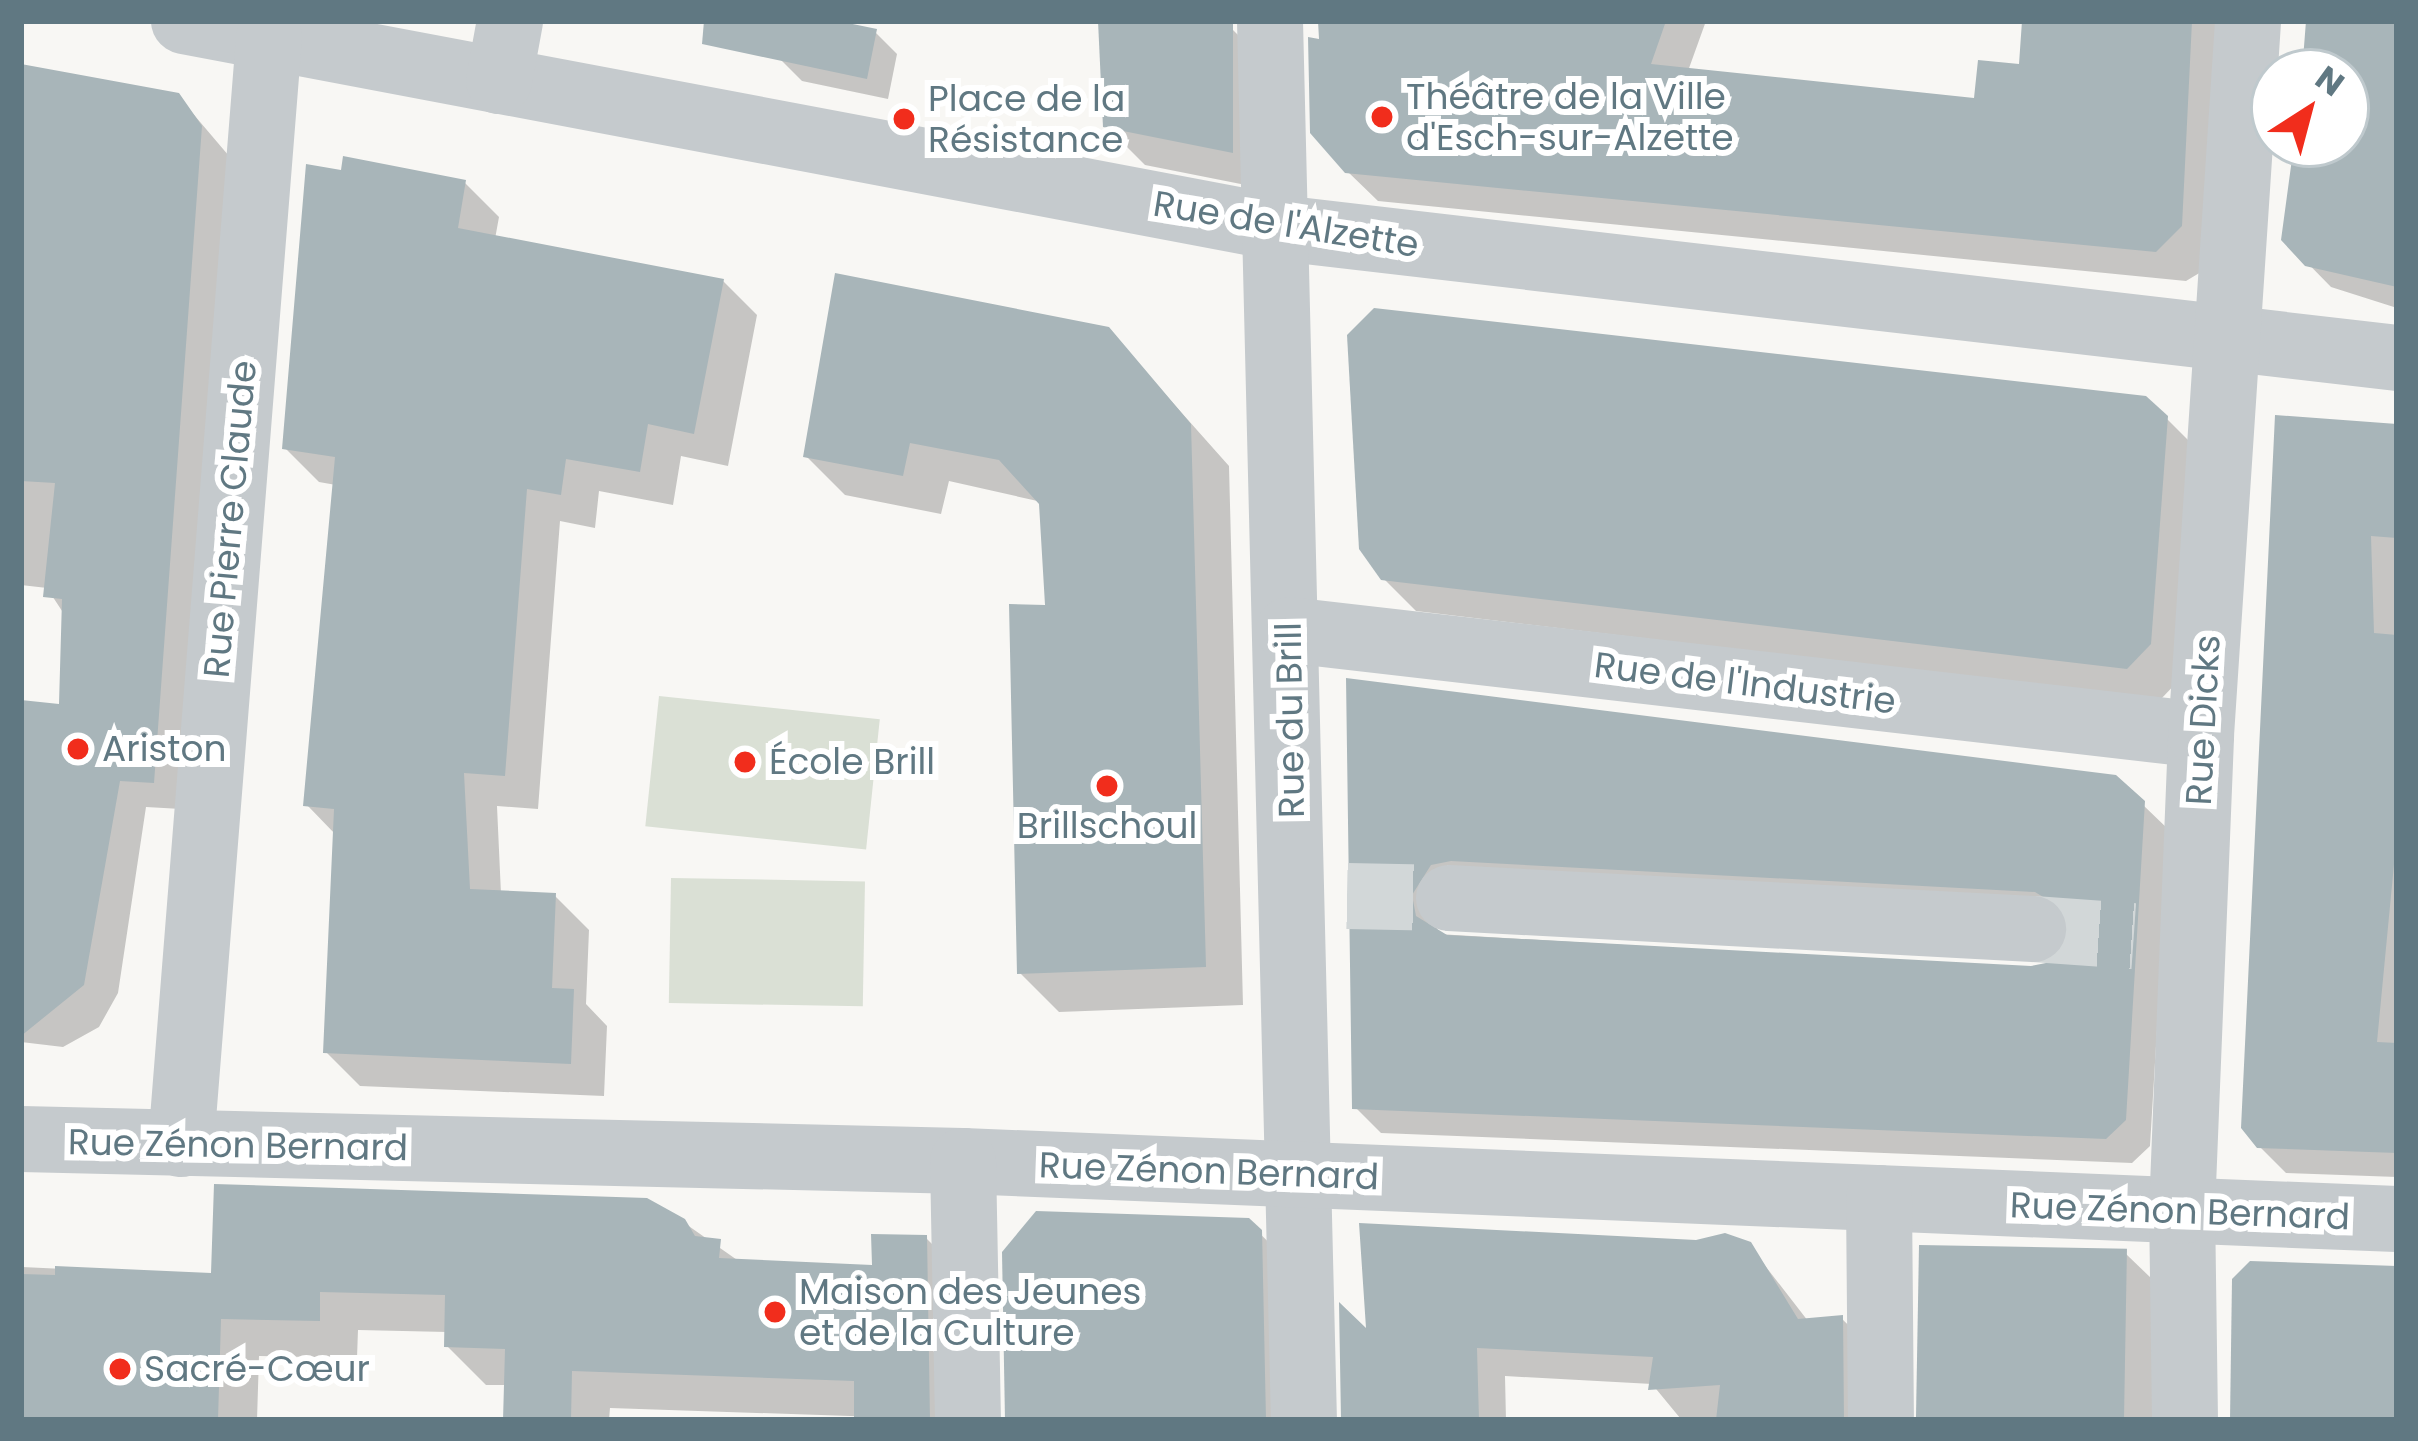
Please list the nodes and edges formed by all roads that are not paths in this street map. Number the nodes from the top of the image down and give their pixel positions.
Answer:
1 (184, 21) edge
2 (1270, 21) edge
3 (2248, 21) edge
4 (268, 37) junction
5 (504, 51) edge
6 (1280, 228) junction
7 (2226, 339) junction
8 (2397, 358) edge
9 (1289, 630) junction
10 (2201, 735) junction
11 (1449, 898) tunnel mouth
12 (2033, 929) tunnel mouth
13 (21, 1139) edge
14 (181, 1144) junction
15 (963, 1161) junction
16 (1298, 1174) junction
17 (1879, 1198) junction
18 (2182, 1210) junction
19 (2397, 1220) edge
20 (968, 1420) edge
21 (1304, 1420) edge
22 (1881, 1420) edge
23 (2185, 1420) edge

1 - 4 street, Rue de l'Alzette
2 - 6 street, Rue du Brill
3 - 7 street, Rue Dicks
4 - 5 street, Rue de l'Alzette
4 - 14 street, Rue Pierre Claude
5 - 6 street, Rue de l'Alzette
6 - 7 street, Rue de l'Alzette
6 - 9 street, Rue du Brill
7 - 8 street, Rue de l'Alzette
7 - 10 street, Rue Dicks
9 - 10 street, Rue de l'Industrie
9 - 16 street, Rue du Brill
10 - 18 street, Rue Dicks
11 - 12 street
13 - 14 street, Rue Zénon Bernard
14 - 15 street, Rue Zénon Bernard
15 - 16 street, Rue Zénon Bernard
15 - 20 street
16 - 17 street, Rue Zénon Bernard
16 - 21 street, Rue du Brill
17 - 18 street, Rue Zénon Bernard
17 - 22 street
18 - 19 street, Rue Zénon Bernard
18 - 23 street, Rue Dicks

